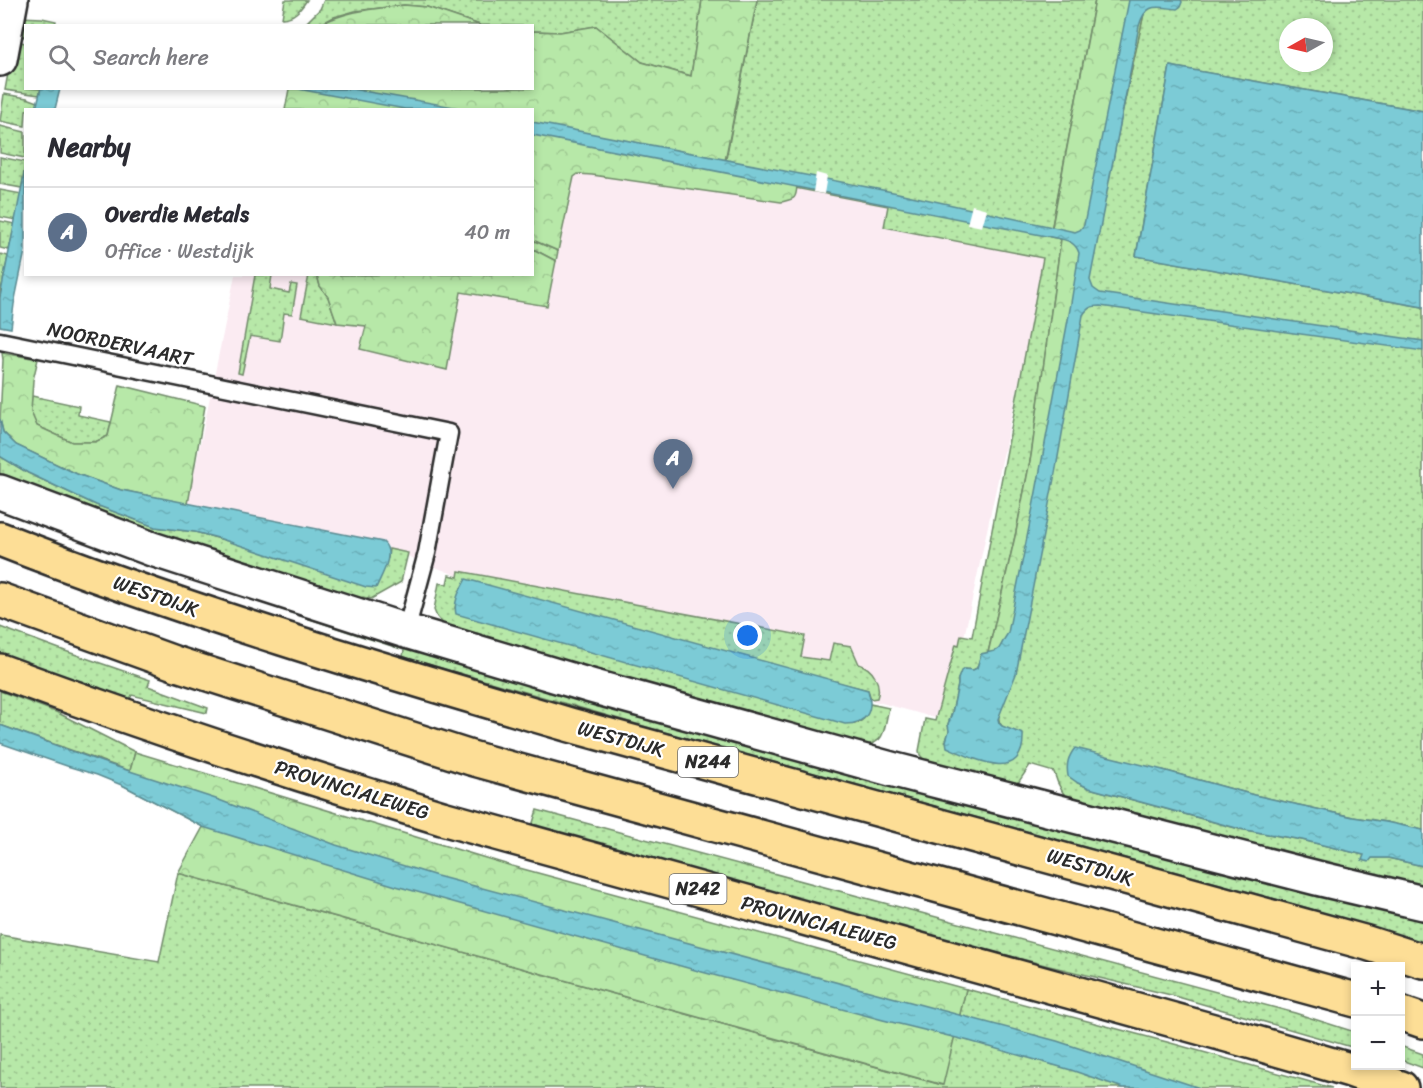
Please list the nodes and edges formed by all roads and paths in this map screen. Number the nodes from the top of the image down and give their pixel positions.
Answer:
1 (11, 0) edge
2 (0, 58) edge
3 (0, 341) edge
4 (0, 492) edge
5 (0, 539) edge
6 (0, 600) edge
7 (406, 631) junction
8 (0, 671) edge
9 (1423, 903) edge
10 (1423, 961) edge
11 (1351, 999) edge
12 (1405, 1014) edge
13 (1423, 1020) edge
14 (1401, 1088) edge

1 - 2 street
3 - 7 lane, NOORDERVAART
4 - 7 street
5 - 10 main road, WESTDIJK / N244
6 - 11 main road
7 - 9 street
8 - 14 main road, PROVINCIALEWEG / N242
12 - 13 main road

